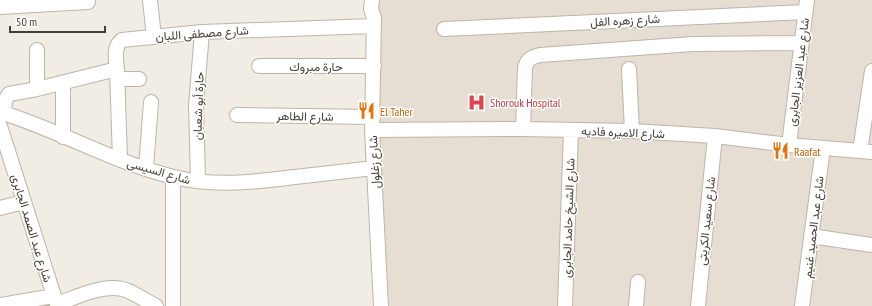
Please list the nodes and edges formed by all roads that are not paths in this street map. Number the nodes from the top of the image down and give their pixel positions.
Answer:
1 (150, 0) edge
2 (372, 0) edge
3 (378, 0) edge
4 (88, 2) dead end
5 (806, 6) edge
6 (0, 7) edge
7 (374, 22) junction
8 (444, 29) dead end
9 (202, 32) junction
10 (154, 37) junction
11 (801, 43) junction
12 (37, 50) dead end
13 (259, 66) dead end
14 (374, 66) junction
15 (629, 69) dead end
16 (872, 71) edge
17 (117, 74) junction
18 (139, 79) dead end
19 (63, 83) junction
20 (37, 89) junction
21 (151, 102) dead end
22 (237, 114) dead end
23 (1, 117) edge
24 (372, 124) junction
25 (523, 129) junction
26 (571, 130) junction
27 (632, 132) junction
28 (63, 136) junction
29 (715, 136) junction
30 (789, 145) junction
31 (823, 148) junction
32 (866, 151) edge
33 (120, 160) junction
34 (146, 168) junction
35 (374, 168) junction
36 (173, 177) junction
37 (198, 182) junction
38 (24, 202) junction
39 (0, 208) edge
40 (811, 236) junction
41 (872, 245) edge
42 (638, 282) dead end
43 (56, 302) edge
44 (0, 305) edge
45 (156, 306) edge
46 (173, 306) edge
47 (381, 306) edge
48 (565, 306) edge
49 (636, 306) edge
50 (698, 306) edge
51 (802, 306) edge

1 - 10 street
2 - 7 street, شارع زغلول
3 - 7 street, شارع زغلول
4 - 6 street
5 - 8 street, شارع زهره الفل
5 - 11 street, شارع عبد العزيز الجابرى
7 - 9 street, شارع مصطفى اللبان
7 - 14 street, شارع زغلول
9 - 10 street, شارع مصطفى اللبان
9 - 37 street, حارة أبو شعبان
10 - 17 street, شارع مصطفى اللبان
11 - 25 street
11 - 30 street, شارع عبد العزيز الجابرى
12 - 20 street
13 - 14 street, حارة مبروك
14 - 24 street, شارع زغلول
15 - 27 street
16 - 32 street
17 - 18 street
17 - 19 street
17 - 33 street
19 - 20 street
19 - 28 street
20 - 23 street
21 - 34 street
22 - 24 street, شارع الطاهر
23 - 28 street, شارع السيسى
23 - 38 street, شارع عبد الصمد الجابرى
24 - 25 street, شارع الاميره فاديه
24 - 35 street, شارع زغلول
25 - 26 street, شارع الاميره فاديه
26 - 27 street, شارع الاميره فاديه
26 - 48 street, شارع الشيخ حامد الجابرى
27 - 29 street, شارع الاميره فاديه
28 - 33 street, شارع السيسى
29 - 30 street, شارع الاميره فاديه
29 - 50 street, شارع سعيد الكريتى
30 - 31 street, شارع الاميره فاديه
31 - 32 street, شارع الاميره فاديه
31 - 40 street, شارع عبد الحميد غنيم
33 - 34 street, شارع السيسى
34 - 36 street, شارع السيسى
35 - 37 street, شارع السيسى
35 - 47 street, شارع زغلول
36 - 37 street, شارع السيسى
36 - 46 street
38 - 39 street
38 - 43 street, شارع عبد الصمد الجابرى
40 - 41 street
40 - 51 street, شارع عبد الحميد غنيم
42 - 49 street
43 - 44 street
43 - 45 street

